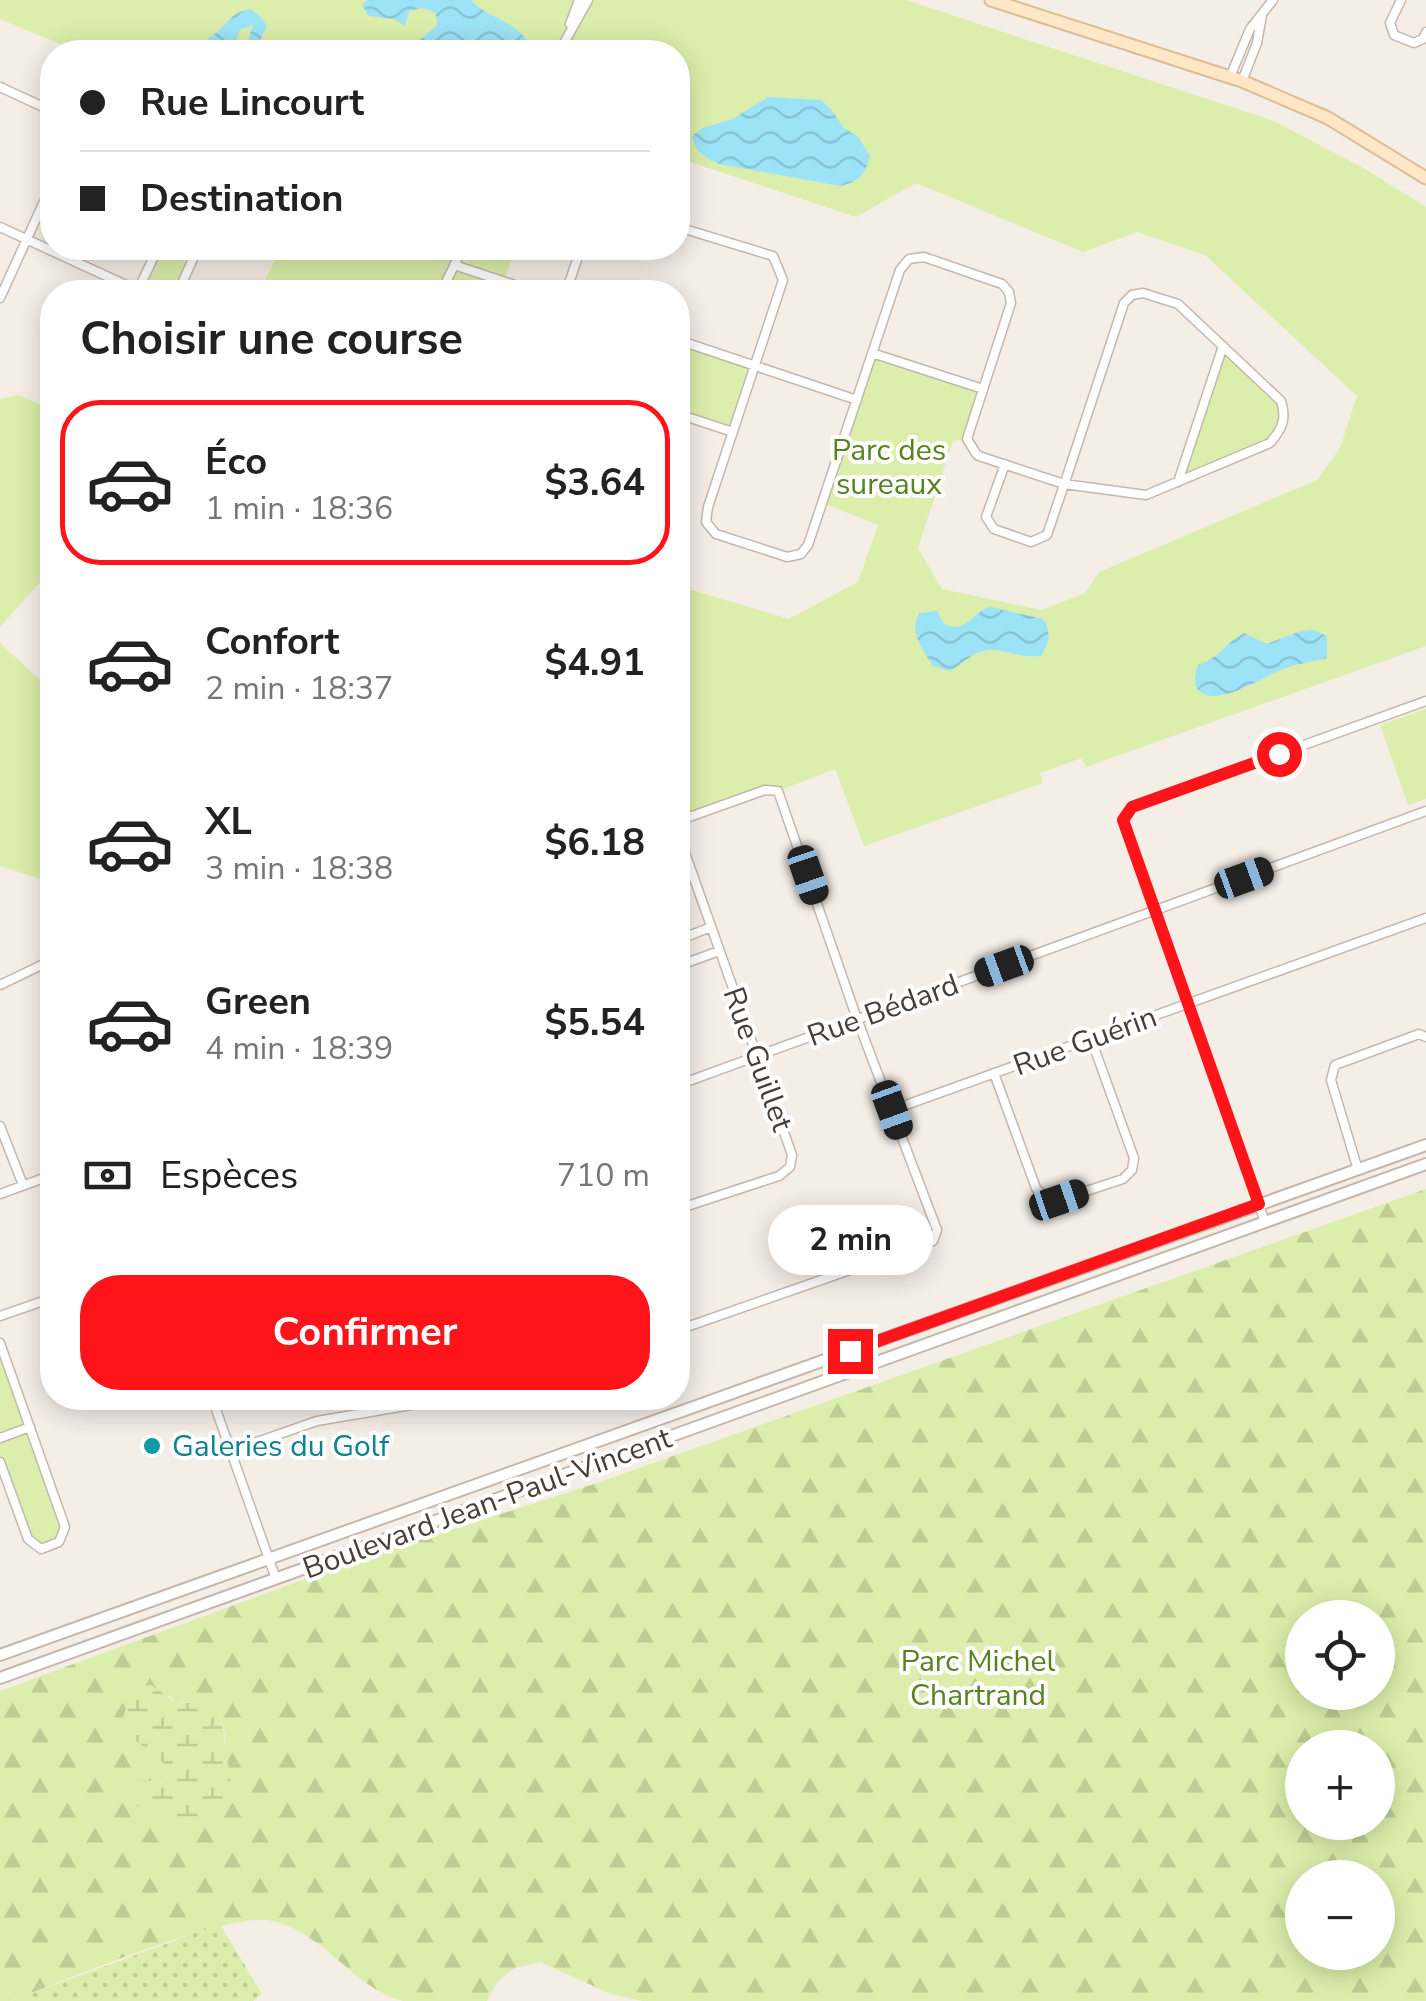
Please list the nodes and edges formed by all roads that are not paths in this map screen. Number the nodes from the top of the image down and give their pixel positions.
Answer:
1 (578, 0) edge
2 (588, 0) edge
3 (991, 0) edge
4 (1272, 0) edge
5 (1401, 0) edge
6 (1426, 32) edge
7 (564, 40) edge
8 (566, 40) edge
9 (1236, 79) junction
10 (0, 87) edge
11 (40, 105) edge
12 (1426, 178) edge
13 (40, 211) edge
14 (0, 228) edge
15 (690, 230) edge
16 (27, 240) junction
17 (40, 246) edge
18 (70, 260) edge
19 (457, 260) edge
20 (454, 265) junction
21 (112, 280) edge
22 (447, 280) edge
23 (500, 280) edge
24 (0, 298) edge
25 (690, 344) edge
26 (1223, 346) junction
27 (872, 353) junction
28 (755, 366) junction
29 (982, 389) junction
30 (857, 400) junction
31 (690, 418) edge
32 (733, 432) junction
33 (1004, 464) junction
34 (1178, 482) junction
35 (1064, 484) junction
36 (1426, 701) edge
37 (1426, 812) edge
38 (690, 817) edge
39 (690, 867) edge
40 (1156, 910) junction
41 (1426, 918) edge
42 (711, 927) junction
43 (690, 935) edge
44 (720, 950) junction
45 (690, 961) edge
46 (40, 966) edge
47 (0, 985) edge
48 (1189, 1004) junction
49 (857, 1019) junction
50 (1426, 1037) edge
51 (1090, 1039) junction
52 (757, 1056) junction
53 (994, 1073) junction
54 (690, 1081) edge
55 (892, 1110) junction
56 (0, 1126) edge
57 (1426, 1146) edge
58 (1426, 1164) edge
59 (1358, 1170) junction
60 (40, 1180) edge
61 (23, 1186) junction
62 (0, 1194) edge
63 (1259, 1204) junction
64 (690, 1205) edge
65 (1265, 1222) junction
66 (40, 1302) edge
67 (0, 1316) edge
68 (690, 1326) edge
69 (0, 1343) edge
70 (690, 1407) edge
71 (216, 1410) edge
72 (371, 1410) edge
73 (682, 1410) edge
74 (30, 1427) junction
75 (0, 1438) edge
76 (231, 1451) junction
77 (0, 1462) edge
78 (268, 1558) junction
79 (276, 1580) junction
80 (0, 1656) edge
81 (0, 1678) edge

1 - 7 street
2 - 8 street
3 - 9 main road
4 - 9 street
5 - 6 street
9 - 12 main road
10 - 11 street
13 - 16 street
14 - 16 street
15 - 28 street
16 - 17 street
16 - 24 street
18 - 21 street
19 - 20 street
20 - 22 street
20 - 23 street
25 - 28 street
26 - 34 street
26 - 34 street
26 - 35 street
27 - 29 street
27 - 29 street
27 - 30 street
28 - 30 street
28 - 32 street
29 - 33 street
30 - 32 street
31 - 32 street
33 - 35 street
33 - 35 street
34 - 35 street
36 - 40 street
37 - 40 street, Rue Bédard
38 - 49 street
39 - 42 street, Rue Guillet
40 - 48 street
40 - 49 street, Rue Bédard
41 - 48 street, Rue Guérin
42 - 43 street
42 - 44 street, Rue Guillet
44 - 45 street, Rue Guillet
44 - 52 street, Rue Guillet
46 - 47 street
48 - 51 street, Rue Guérin
48 - 63 street
49 - 52 street, Rue Bédard
49 - 55 street
50 - 59 street
51 - 53 street, Rue Guérin
51 - 53 street
52 - 54 street, Rue Bédard
52 - 64 street, Rue Guillet
53 - 55 street, Rue Guérin
55 - 68 street
56 - 61 street
57 - 59 street, Boulevard Jean-Paul-Vincent
58 - 65 street, Boulevard Jean-Paul-Vincent
59 - 63 street, Boulevard Jean-Paul-Vincent
60 - 61 street
61 - 62 street
63 - 65 street
63 - 70 street, Boulevard Jean-Paul-Vincent
65 - 79 street, Boulevard Jean-Paul-Vincent
66 - 67 street
69 - 74 street
71 - 76 street
72 - 76 street
73 - 78 street, Boulevard Jean-Paul-Vincent
74 - 75 street
74 - 77 street
76 - 78 street
78 - 79 street
78 - 80 street, Boulevard Jean-Paul-Vincent
79 - 81 street, Boulevard Jean-Paul-Vincent

